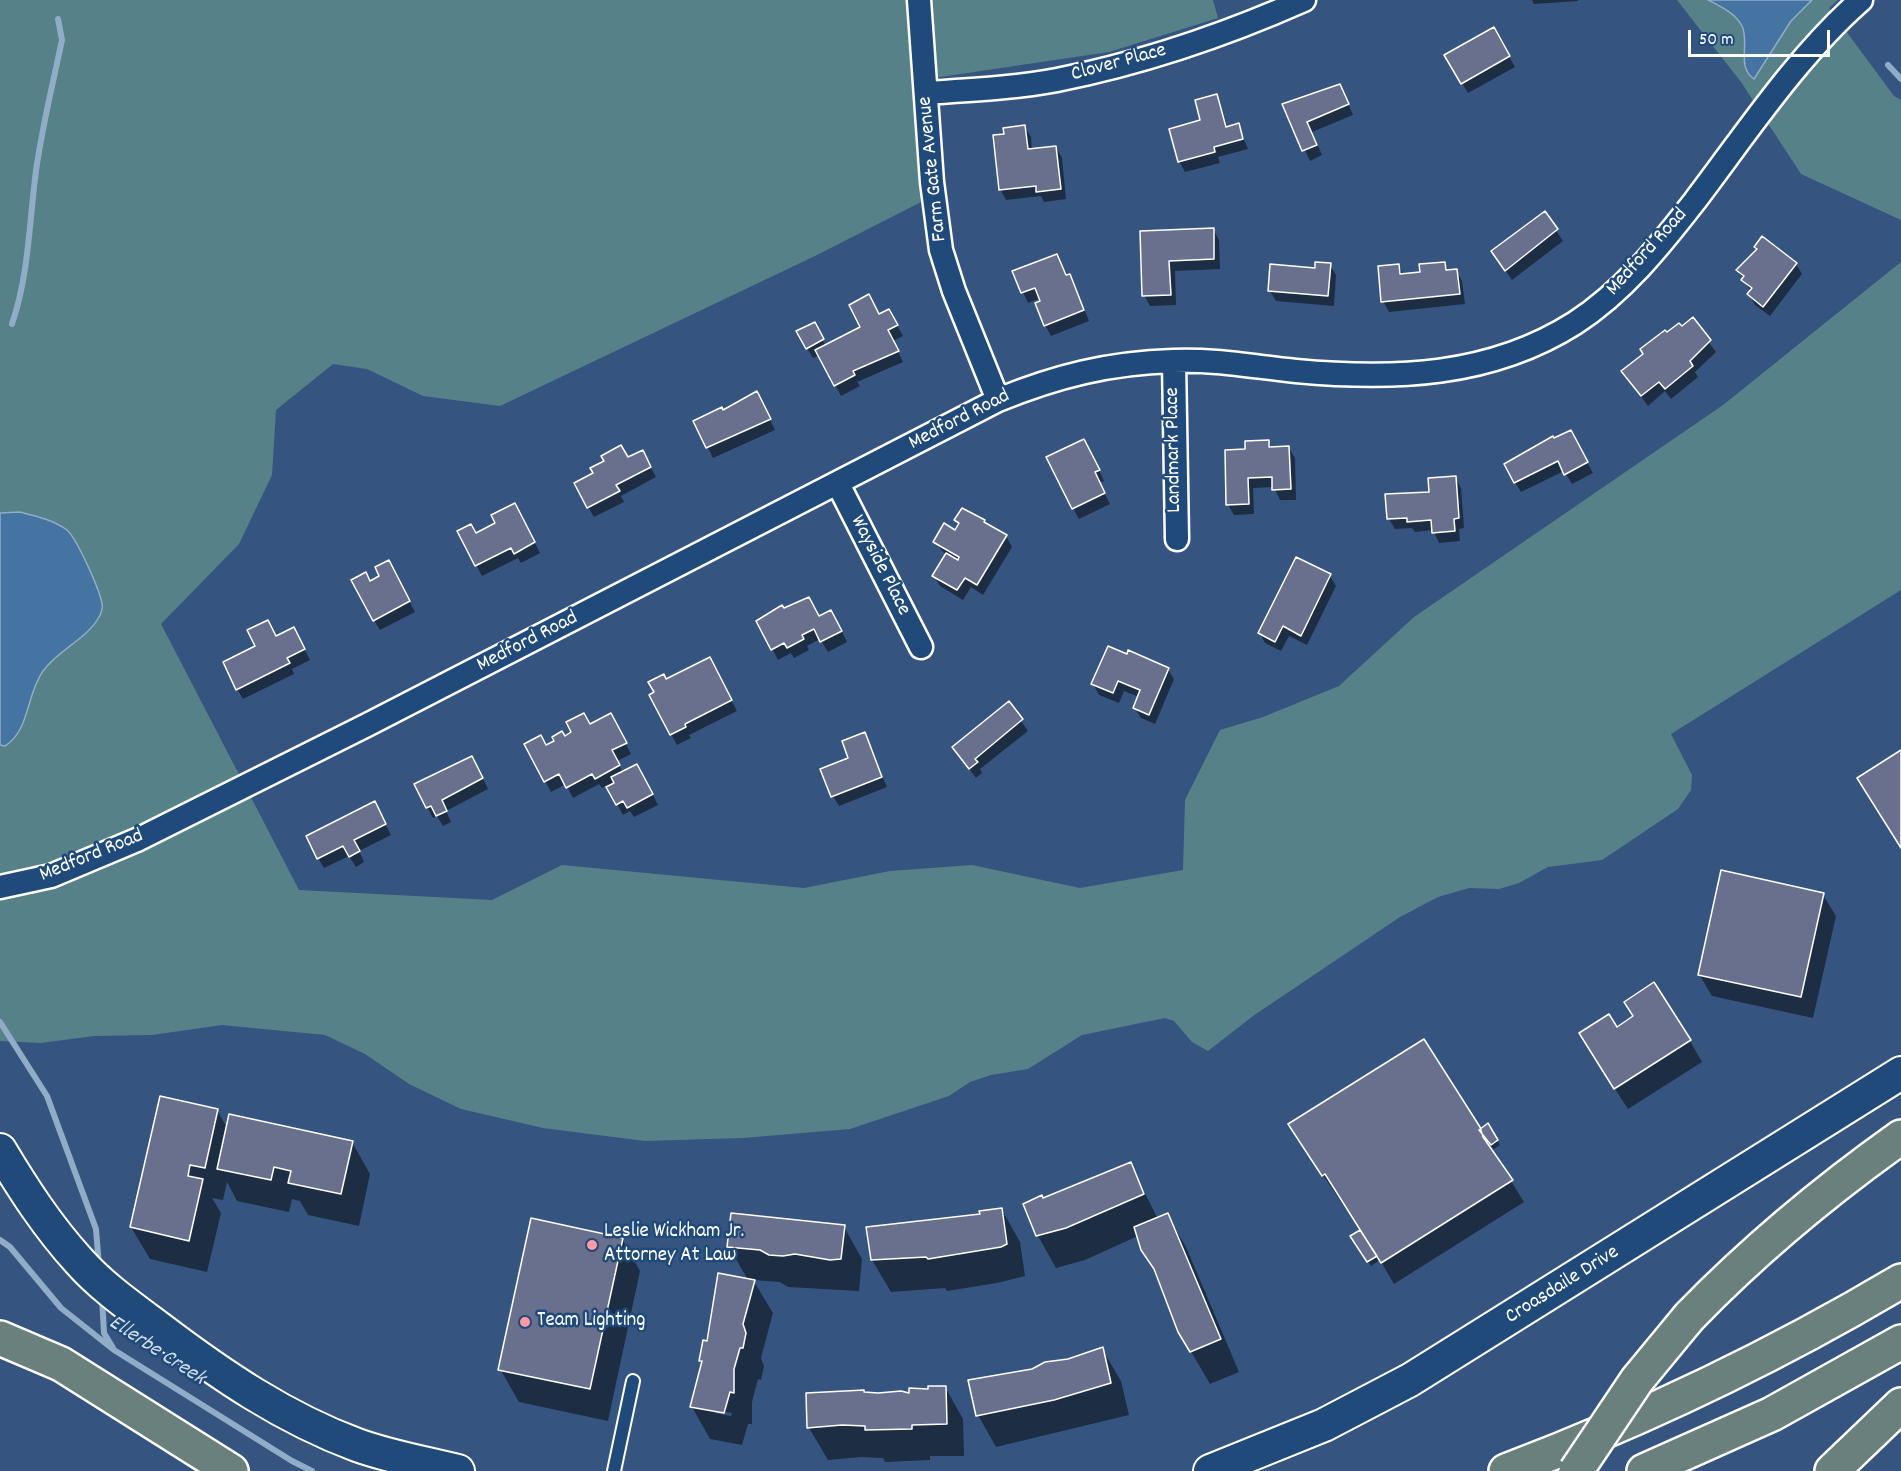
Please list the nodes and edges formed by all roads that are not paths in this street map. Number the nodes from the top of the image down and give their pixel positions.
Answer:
1 (919, 0) edge
2 (1304, 0) edge
3 (1861, 0) edge
4 (926, 93) junction
5 (1174, 361) junction
6 (998, 400) junction
7 (838, 484) junction
8 (1177, 539) dead end
9 (921, 647) dead end
10 (0, 887) edge
11 (1901, 1074) edge
12 (1901, 1137) edge
13 (0, 1150) edge
14 (1901, 1281) edge
15 (0, 1338) edge
16 (1901, 1342) edge
17 (633, 1381) dead end
18 (1901, 1405) edge
19 (231, 1471) edge
20 (459, 1471) edge
21 (614, 1471) edge
22 (1210, 1471) edge
23 (1506, 1471) edge
24 (1576, 1471) edge
25 (1644, 1471) edge
26 (1832, 1471) edge

1 - 4 street, Farm Gate Avenue
2 - 4 street, Clover Place
3 - 5 street, Medford Road
4 - 6 street, Farm Gate Avenue
5 - 6 street, Medford Road
5 - 8 street, Landmark Place
6 - 7 street, Medford Road
7 - 9 street, Wayside Place
7 - 10 street, Medford Road
11 - 22 street, Croasdaile Drive
12 - 24 highway, bridge
13 - 20 street
14 - 23 highway
15 - 19 highway
16 - 25 highway
17 - 21 lane
18 - 26 highway

